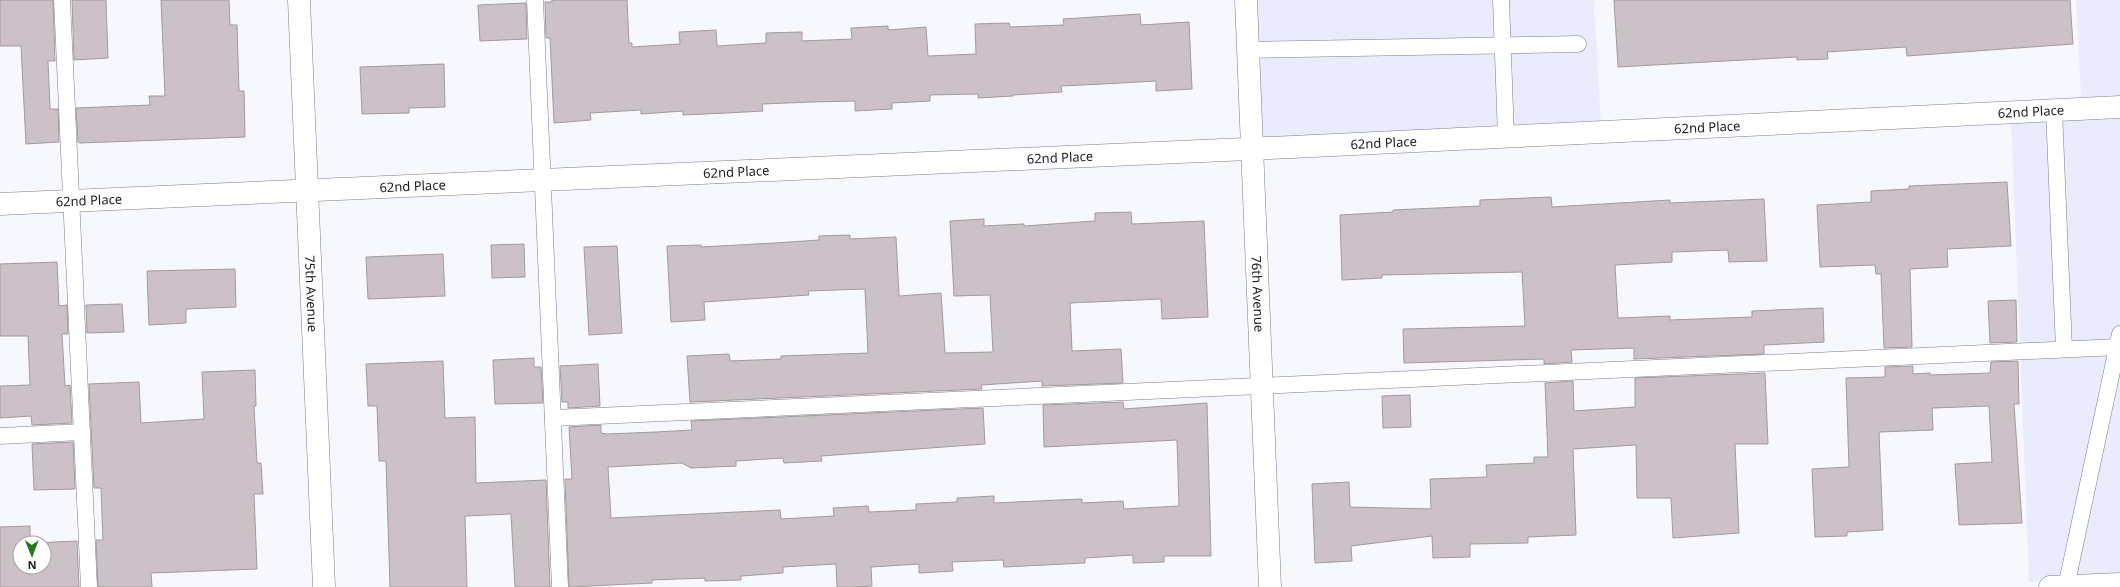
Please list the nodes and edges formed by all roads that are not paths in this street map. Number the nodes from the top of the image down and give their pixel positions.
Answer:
1 (62, 0) edge
2 (299, 0) edge
3 (535, 0) edge
4 (1246, 0) edge
5 (1501, 0) edge
6 (1578, 44) dead end
7 (1503, 46) junction
8 (1248, 50) junction
9 (2120, 107) edge
10 (2054, 110) junction
11 (1506, 137) junction
12 (1252, 148) junction
13 (542, 179) junction
14 (307, 190) junction
15 (71, 201) junction
16 (0, 204) edge
17 (2119, 340) edge
18 (2064, 349) junction
19 (1262, 386) junction
20 (553, 418) junction
21 (82, 432) junction
22 (0, 436) edge
23 (2120, 584) edge
24 (89, 587) edge
25 (324, 587) edge
26 (560, 587) edge
27 (1270, 587) edge
28 (2061, 587) edge

1 - 15 lane
2 - 14 street, 75th Avenue
3 - 13 lane
4 - 8 street, 76th Avenue
5 - 7 lane
6 - 7 lane
7 - 8 lane
7 - 11 lane
8 - 12 street, 76th Avenue
9 - 10 street, 62nd Place
10 - 11 street, 62nd Place
10 - 18 lane
11 - 12 street, 62nd Place
12 - 13 street, 62nd Place
12 - 19 street, 76th Avenue
13 - 14 street, 62nd Place
13 - 20 lane
14 - 15 street, 62nd Place
14 - 25 street, 75th Avenue
15 - 16 street, 62nd Place
15 - 21 lane
17 - 18 lane
17 - 28 lane
18 - 19 lane
19 - 20 lane
19 - 27 street, 76th Avenue
20 - 26 lane
21 - 22 lane
21 - 24 lane
23 - 28 street

